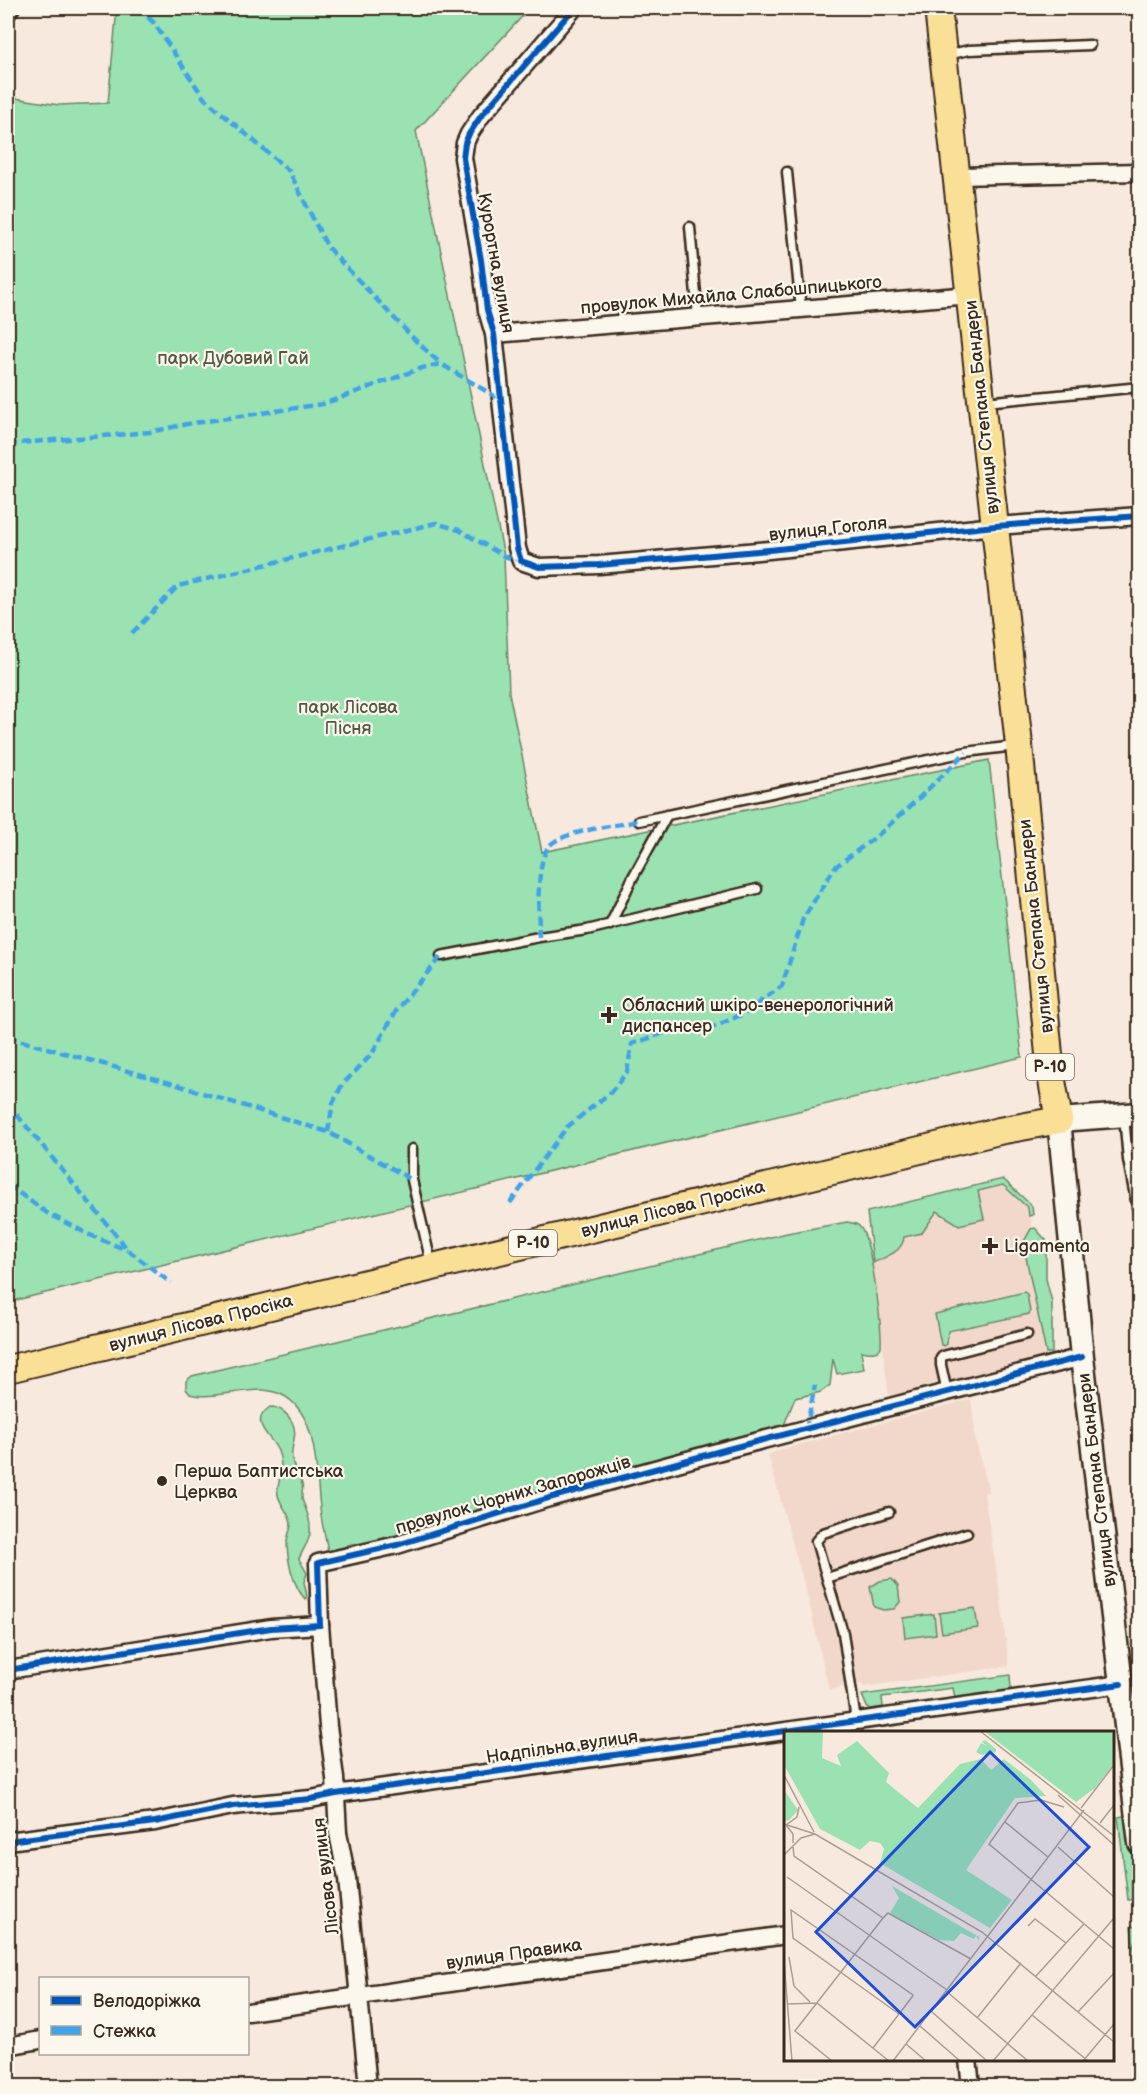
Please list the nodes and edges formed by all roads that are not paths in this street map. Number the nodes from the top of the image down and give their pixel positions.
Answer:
1 (15, 8) edge
2 (574, 8) edge
3 (938, 8) edge
4 (8, 20) edge
5 (1090, 45) dead end
6 (944, 56) junction
7 (787, 172) dead end
8 (1140, 172) edge
9 (957, 176) junction
10 (690, 227) dead end
11 (970, 295) junction
12 (801, 309) junction
13 (698, 317) junction
14 (494, 334) junction
15 (1140, 387) edge
16 (982, 403) junction
17 (1140, 516) edge
18 (995, 526) junction
19 (521, 561) joint
20 (1019, 746) junction
21 (667, 815) junction
22 (639, 821) dead end
23 (757, 889) dead end
24 (610, 925) junction
25 (441, 956) dead end
26 (1132, 1115) edge
27 (1059, 1120) junction
28 (412, 1149) dead end
29 (1140, 1222) edge
30 (431, 1268) junction
31 (1027, 1334) dead end
32 (1082, 1357) junction
33 (8, 1369) edge
34 (947, 1392) junction
35 (889, 1512) dead end
36 (967, 1533) dead end
37 (827, 1578) junction
38 (320, 1626) junction
39 (8, 1670) edge
40 (1128, 1694) edge
41 (856, 1721) junction
42 (784, 1731) edge
43 (785, 1731) edge
44 (336, 1794) junction
45 (8, 1840) edge
46 (1140, 1843) edge
47 (784, 1935) edge
48 (359, 1996) junction
49 (249, 2012) edge
50 (39, 2040) edge
51 (8, 2046) edge
52 (968, 2061) edge
53 (368, 2086) edge
54 (971, 2086) edge

1 - 4 lane
2 - 14 street, Курортна вулиця
3 - 6 main road, вулиця Степана Бандери / Р-10
5 - 6 lane
6 - 9 main road, вулиця Степана Бандери / Р-10
7 - 12 lane
8 - 9 street
9 - 11 main road, вулиця Степана Бандери / Р-10
10 - 13 lane
11 - 12 street, провулок Михайла Слабошпицького
11 - 16 main road, вулиця Степана Бандери / Р-10
12 - 13 street, провулок Михайла Слабошпицького
13 - 14 street, провулок Михайла Слабошпицького
14 - 19 street, Курортна вулиця
15 - 16 lane
16 - 18 main road, вулиця Степана Бандери / Р-10
17 - 18 street, вулиця Гоголя
18 - 19 street, вулиця Гоголя
18 - 20 main road, вулиця Степана Бандери / Р-10
20 - 21 lane
20 - 27 main road, вулиця Степана Бандери / Р-10
21 - 22 lane
21 - 24 lane
23 - 24 lane
24 - 25 lane
26 - 27 main road
26 - 29 lane
27 - 30 main road, вулиця Лісова Просіка / Р-10
27 - 32 main road, вулиця Степана Бандери
28 - 30 lane
30 - 33 main road, вулиця Лісова Просіка / Р-10
31 - 34 lane
32 - 34 street, провулок Чорних Запорожців
32 - 40 main road, вулиця Степана Бандери
34 - 38 street, провулок Чорних Запорожців
35 - 37 lane
36 - 37 lane
37 - 41 lane
38 - 39 street
38 - 44 street, Лісова вулиця
40 - 41 street, Надпільна вулиця
40 - 46 main road, вулиця Степана Бандери
41 - 43 street, Надпільна вулиця
42 - 44 street, Надпільна вулиця
44 - 45 street, Надпільна вулиця
44 - 48 street, Лісова вулиця
47 - 48 street, вулиця Правика
48 - 49 street, вулиця Правика
48 - 53 street, Лісова вулиця
50 - 51 street
52 - 54 street

